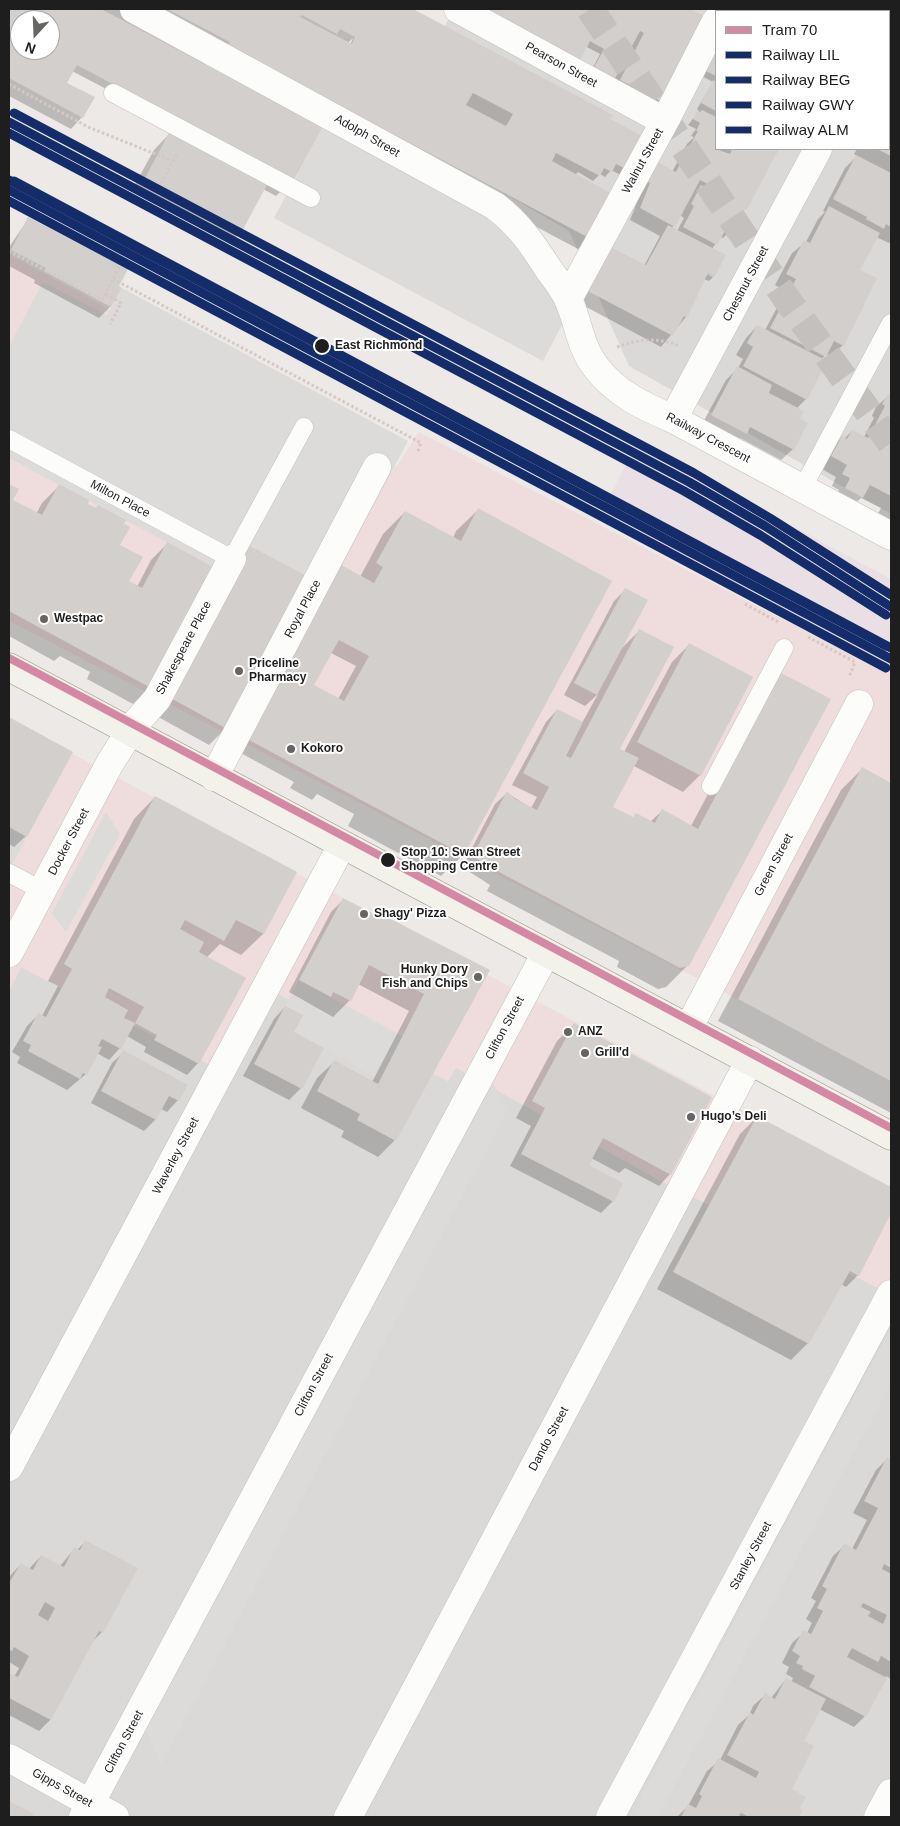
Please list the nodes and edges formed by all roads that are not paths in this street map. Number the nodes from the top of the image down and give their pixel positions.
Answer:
1 (134, 9) edge
2 (458, 9) edge
3 (715, 23) edge
4 (113, 93) dead end
5 (664, 121) junction
6 (817, 150) edge
7 (312, 198) dead end
8 (568, 299) junction
9 (891, 323) edge
10 (673, 419) junction
11 (304, 427) dead end
12 (9, 439) edge
13 (377, 467) dead end
14 (802, 489) junction
15 (891, 536) edge
16 (232, 560) junction
17 (784, 648) dead end
18 (9, 667) edge
19 (858, 704) dead end
20 (131, 733) junction
21 (214, 777) junction
22 (711, 786) dead end
23 (342, 845) junction
24 (9, 873) edge
25 (43, 891) junction
26 (9, 953) edge
27 (546, 953) junction
28 (689, 1027) junction
29 (750, 1060) junction
30 (891, 1136) edge
31 (891, 1294) edge
32 (9, 1467) edge
33 (9, 1758) edge
34 (891, 1793) edge
35 (87, 1811) edge
36 (115, 1817) edge
37 (348, 1817) edge
38 (610, 1817) edge
39 (878, 1817) edge

1 - 8 street, Adolph Street
2 - 5 street, Pearson Street
3 - 5 street, Walnut Street
4 - 7 lane
5 - 8 street, Walnut Street
6 - 10 street, Chestnut Street
8 - 10 street, Railway Crescent
9 - 14 lane
10 - 14 street, Railway Crescent
11 - 16 lane
12 - 16 lane, Milton Place
13 - 21 street, Royal Place
14 - 15 street, Railway Crescent
16 - 20 street, Shakespeare Place
17 - 22 lane
18 - 20 main road
19 - 28 street, Green Street
20 - 21 main road
20 - 25 street, Docker Street
21 - 23 main road
23 - 27 main road
23 - 32 street, Waverley Street
24 - 25 lane
25 - 26 street, Docker Street
27 - 28 main road
27 - 35 street, Clifton Street
28 - 29 main road
29 - 30 main road
29 - 37 street, Dando Street
31 - 38 street, Stanley Street
33 - 35 street, Gipps Street
34 - 39 street
35 - 36 street, Gipps Street

